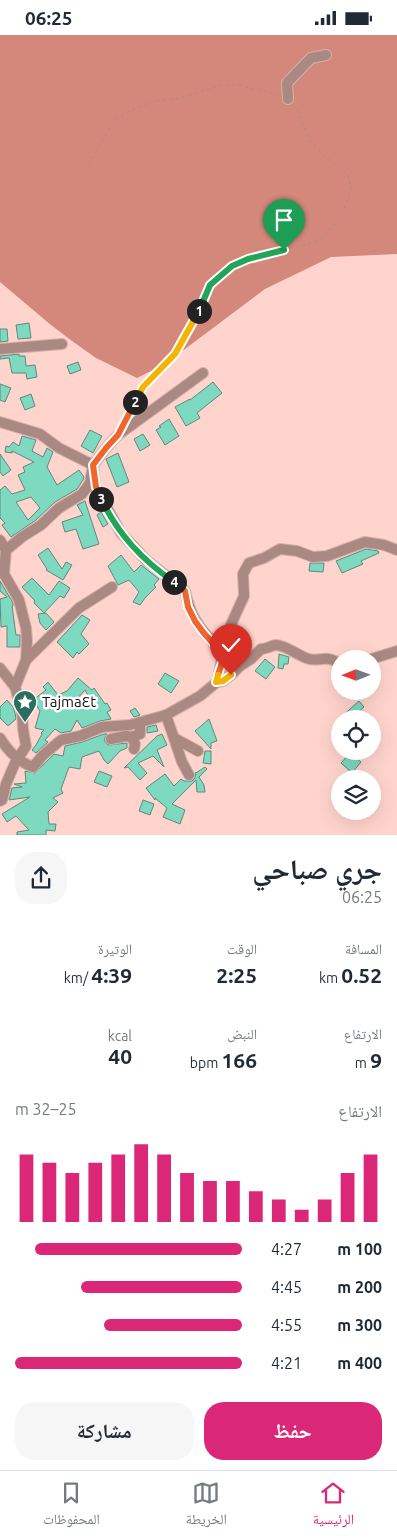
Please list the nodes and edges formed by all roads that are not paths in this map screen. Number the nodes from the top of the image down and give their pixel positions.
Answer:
1 (326, 55) dead end
2 (288, 99) road end
3 (62, 344) dead end
4 (0, 349) edge
5 (204, 373) dead end
6 (0, 421) edge
7 (93, 465) junction
8 (0, 540) edge
9 (6, 550) junction
10 (397, 550) edge
11 (112, 587) dead end
12 (397, 651) edge
13 (224, 656) junction
14 (381, 656) edge
15 (26, 660) junction
16 (331, 660) edge
17 (0, 668) edge
18 (216, 682) junction
19 (15, 687) junction
20 (166, 715) junction
21 (140, 723) junction
22 (132, 737) junction
23 (0, 738) edge
24 (174, 738) junction
25 (111, 739) dead end
26 (134, 749) dead end
27 (198, 751) dead end
28 (18, 759) junction
29 (189, 775) dead end
30 (0, 801) edge

1 - 2 street
3 - 4 street
5 - 7 street
6 - 7 street
7 - 9 street
7 - 13 street
8 - 9 street
9 - 15 street
10 - 13 street
11 - 15 street
12 - 14 street
13 - 18 street
15 - 19 street
16 - 18 street
17 - 19 street
18 - 20 street
19 - 28 street
20 - 21 street
20 - 24 street
21 - 22 street
21 - 28 street
22 - 25 street
22 - 26 street
23 - 28 street
24 - 27 street
24 - 29 street
28 - 30 street

